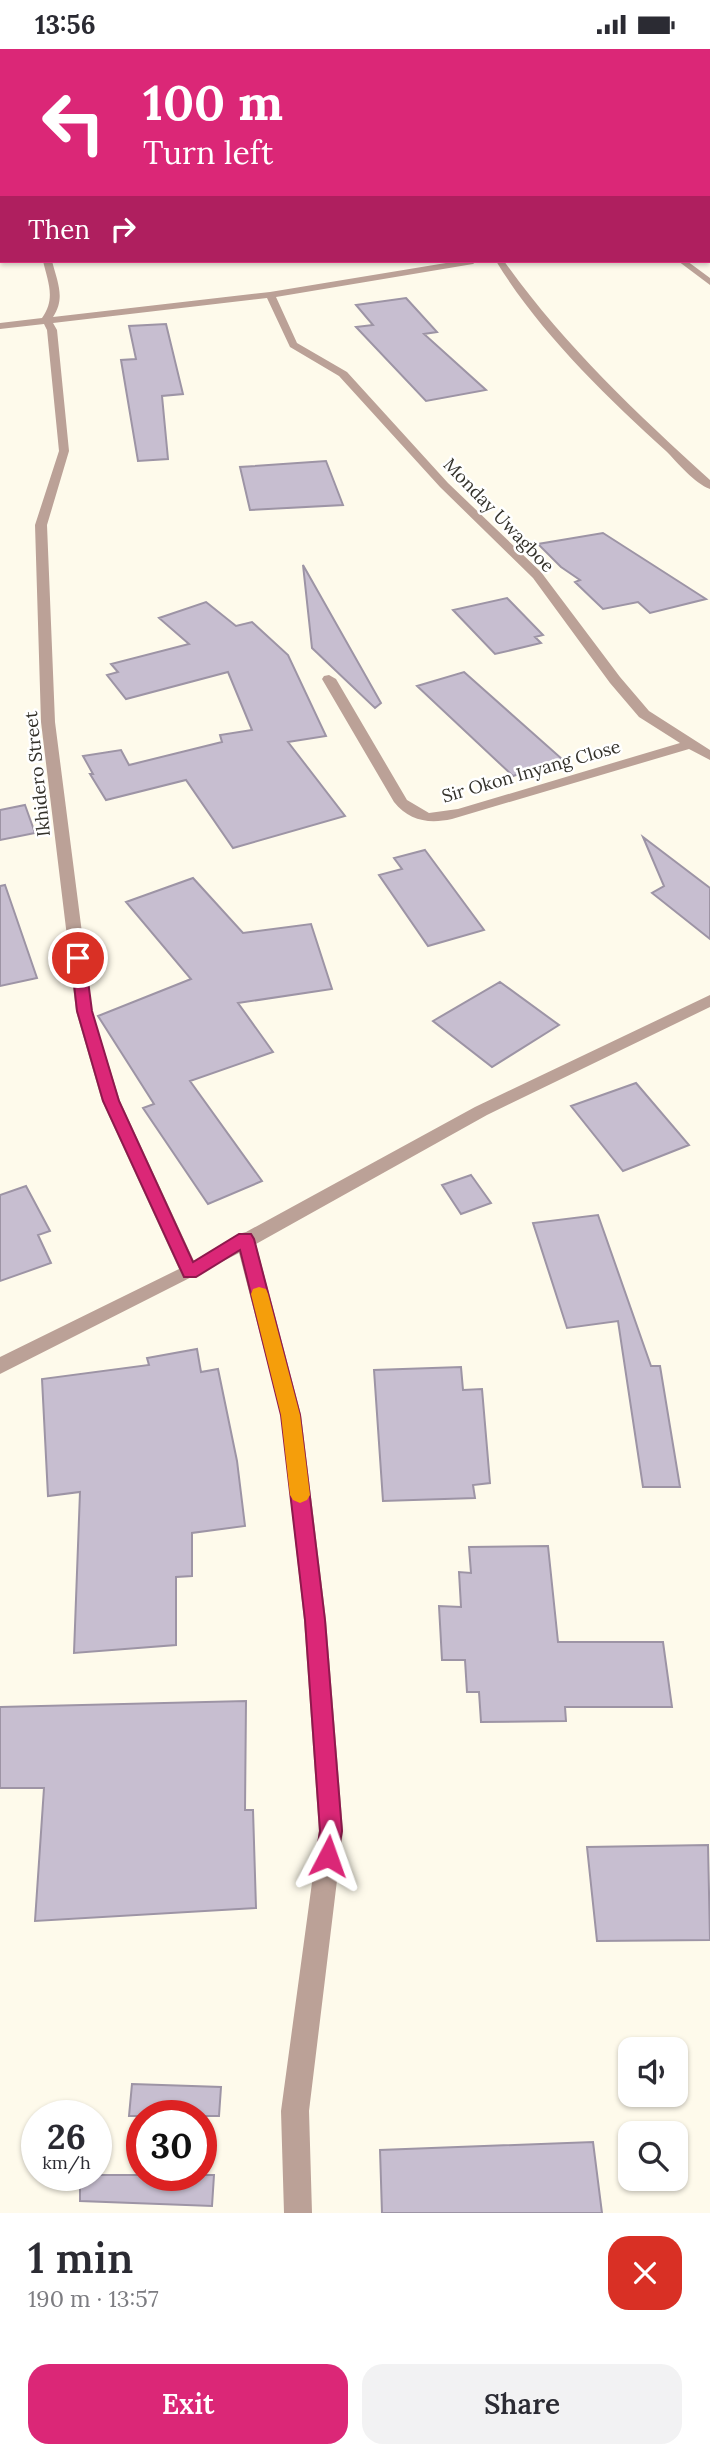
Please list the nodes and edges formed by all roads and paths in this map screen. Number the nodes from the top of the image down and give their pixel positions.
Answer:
1 (48, 263) edge
2 (461, 263) edge
3 (501, 263) edge
4 (685, 263) edge
5 (710, 282) edge
6 (270, 295) junction
7 (46, 320) junction
8 (0, 326) edge
9 (710, 486) edge
10 (329, 679) dead end
11 (691, 744) junction
12 (710, 756) edge
13 (710, 1000) edge
14 (245, 1239) junction
15 (190, 1272) junction
16 (0, 1367) edge
17 (298, 2213) edge

1 - 7 street
2 - 6 street
3 - 9 street
4 - 5 street
6 - 7 street
6 - 11 street, Monday Uwagboe
7 - 8 street
7 - 15 street, Ikhidero Street
10 - 11 street, Sir Okon Inyang Close
11 - 12 street, Monday Uwagboe
13 - 14 street
14 - 15 street
14 - 17 street
15 - 16 street

